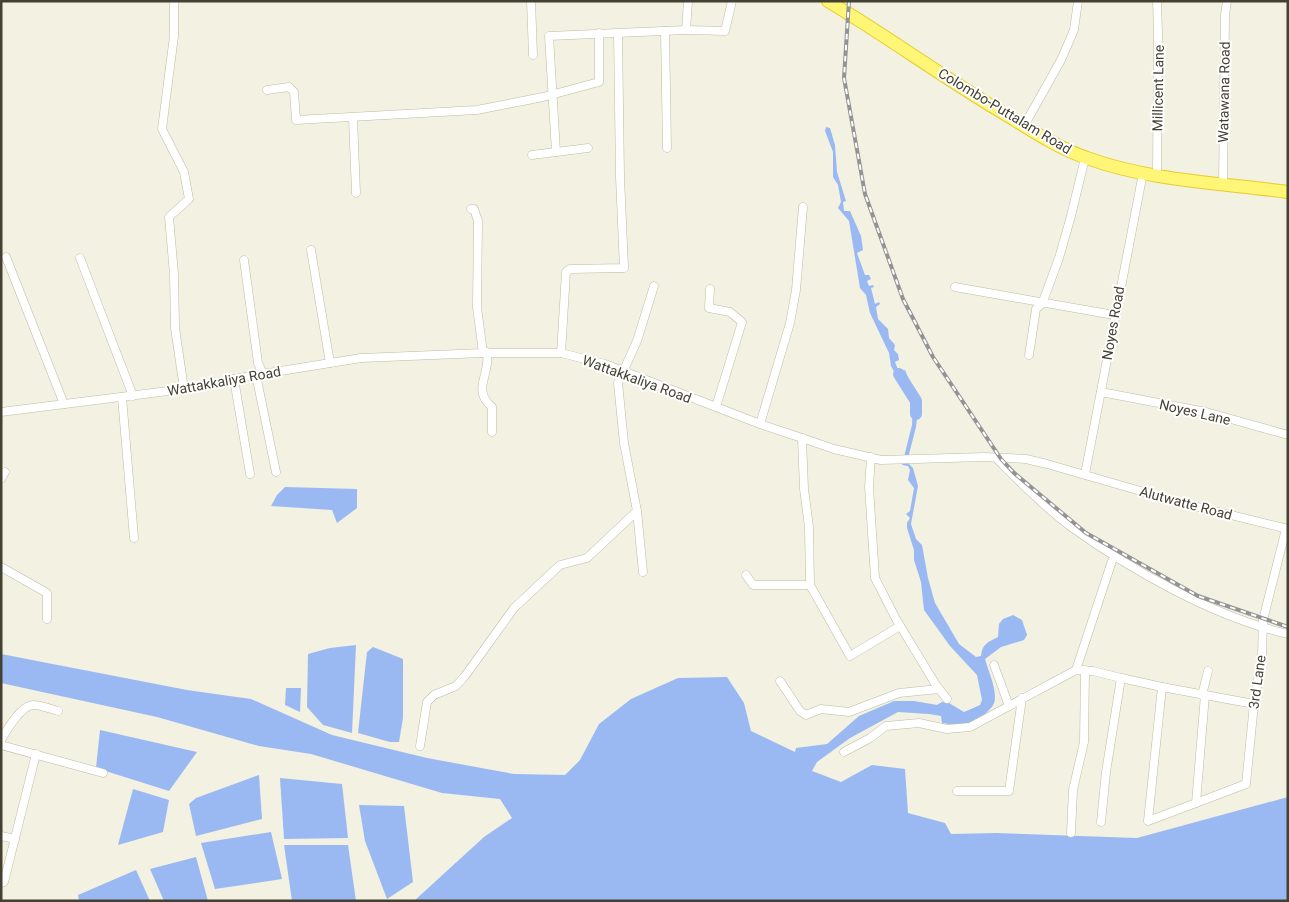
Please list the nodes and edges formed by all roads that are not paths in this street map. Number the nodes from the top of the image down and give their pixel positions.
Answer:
1 (174, 1) edge
2 (530, 1) edge
3 (688, 1) edge
4 (732, 1) edge
5 (828, 1) edge
6 (1078, 1) edge
7 (1157, 1) edge
8 (1227, 1) edge
9 (686, 30) junction
10 (665, 31) junction
11 (599, 33) junction
12 (618, 34) junction
13 (549, 36) junction
14 (532, 37) junction
15 (533, 54) dead end
16 (267, 90) dead end
17 (552, 94) junction
18 (352, 118) junction
19 (1024, 126) junction
20 (588, 148) dead end
21 (667, 148) dead end
22 (556, 152) junction
23 (532, 155) dead end
24 (1084, 158) junction
25 (1143, 173) junction
26 (1157, 175) junction
27 (1223, 184) junction
28 (1288, 192) edge
29 (356, 193) dead end
30 (803, 208) dead end
31 (471, 209) dead end
32 (311, 250) dead end
33 (6, 257) dead end
34 (80, 258) dead end
35 (244, 260) dead end
36 (654, 286) dead end
37 (955, 287) dead end
38 (710, 289) dead end
39 (1042, 304) junction
40 (1114, 315) junction
41 (485, 352) junction
42 (561, 353) junction
43 (1029, 355) dead end
44 (330, 363) junction
45 (624, 372) junction
46 (260, 375) junction
47 (234, 379) junction
48 (184, 389) junction
49 (1101, 392) junction
50 (133, 396) junction
51 (122, 398) junction
52 (64, 404) junction
53 (716, 407) junction
54 (1, 412) edge
55 (760, 424) junction
56 (492, 432) dead end
57 (1288, 435) edge
58 (802, 438) junction
59 (871, 458) junction
60 (996, 458) junction
61 (276, 472) dead end
62 (250, 474) dead end
63 (1085, 474) junction
64 (637, 511) junction
65 (1287, 529) edge
66 (134, 538) dead end
67 (1112, 561) dead end
68 (1, 567) edge
69 (644, 572) dead end
70 (746, 575) dead end
71 (810, 584) junction
72 (47, 618) dead end
73 (900, 626) junction
74 (1263, 626) junction
75 (1288, 634) edge
76 (994, 665) dead end
77 (1076, 670) junction
78 (1086, 670) junction
79 (1208, 671) dead end
80 (1120, 678) junction
81 (780, 681) dead end
82 (938, 687) junction
83 (1162, 687) junction
84 (1204, 695) junction
85 (1022, 698) junction
86 (947, 699) dead end
87 (1254, 704) junction
88 (1009, 706) junction
89 (58, 711) dead end
90 (1, 740) edge
91 (1, 745) edge
92 (420, 746) dead end
93 (844, 752) dead end
94 (36, 754) junction
95 (103, 773) dead end
96 (957, 791) dead end
97 (1196, 803) junction
98 (1101, 822) dead end
99 (1071, 833) dead end
100 (1, 836) edge
101 (15, 839) junction
102 (1, 883) edge

1 - 48 street
2 - 14 street
3 - 9 street
4 - 9 street
5 - 19 highway, Colombo-Puttalam Road
6 - 19 street
7 - 26 street, Millicent Lane
8 - 27 street, Watawana Road
9 - 10 street
10 - 12 street
10 - 21 street
11 - 12 street
11 - 13 street
11 - 17 street
12 - 42 street
13 - 14 street
13 - 17 street
14 - 15 street
16 - 18 street
17 - 18 street
17 - 22 street
18 - 29 street
19 - 24 highway, Colombo-Puttalam Road
20 - 22 street
22 - 23 street
24 - 25 highway, Colombo-Puttalam Road
24 - 39 street
25 - 26 highway, Colombo-Puttalam Road
25 - 40 street, Noyes Road
26 - 27 highway, Colombo-Puttalam Road
27 - 28 highway, Colombo-Puttalam Road
30 - 55 street
31 - 41 street
32 - 44 street
33 - 52 street
34 - 50 street
35 - 46 street
36 - 45 street
37 - 39 street
38 - 53 street
39 - 40 street
39 - 43 street
40 - 49 street, Noyes Road
41 - 42 street, Wattakkaliya Road
41 - 44 street, Wattakkaliya Road
41 - 56 street
42 - 45 street, Wattakkaliya Road
44 - 46 street, Wattakkaliya Road
45 - 53 street, Wattakkaliya Road
45 - 64 street
46 - 47 street, Wattakkaliya Road
46 - 61 street
47 - 48 street, Wattakkaliya Road
47 - 62 street
48 - 50 street, Wattakkaliya Road
49 - 57 street, Noyes Lane
49 - 63 street, Noyes Road
50 - 51 street, Wattakkaliya Road
51 - 52 street, Wattakkaliya Road
51 - 66 street
52 - 54 street, Wattakkaliya Road
53 - 55 street, Wattakkaliya Road
55 - 58 street, Wattakkaliya Road
58 - 59 street, Wattakkaliya Road
58 - 71 street
59 - 60 street, Wattakkaliya Road
59 - 73 street
60 - 63 street, Wattakkaliya Road
60 - 74 street
63 - 65 street, Alutwatte Road
64 - 69 street
64 - 92 street
65 - 74 street, 3rd Lane
67 - 77 street
68 - 72 street
70 - 71 street
71 - 73 street
73 - 82 street
74 - 75 street
74 - 87 street, 3rd Lane
76 - 88 street
77 - 78 street
77 - 85 street
78 - 80 street
78 - 99 street
79 - 84 street
80 - 83 street
80 - 98 street
81 - 82 street
82 - 86 street
83 - 84 street
83 - 97 street
84 - 87 street
84 - 97 street
85 - 88 street
85 - 96 street
87 - 97 street, 3rd Lane
88 - 93 street
89 - 90 street
91 - 94 street
94 - 95 street
94 - 101 street
100 - 101 street
101 - 102 street

